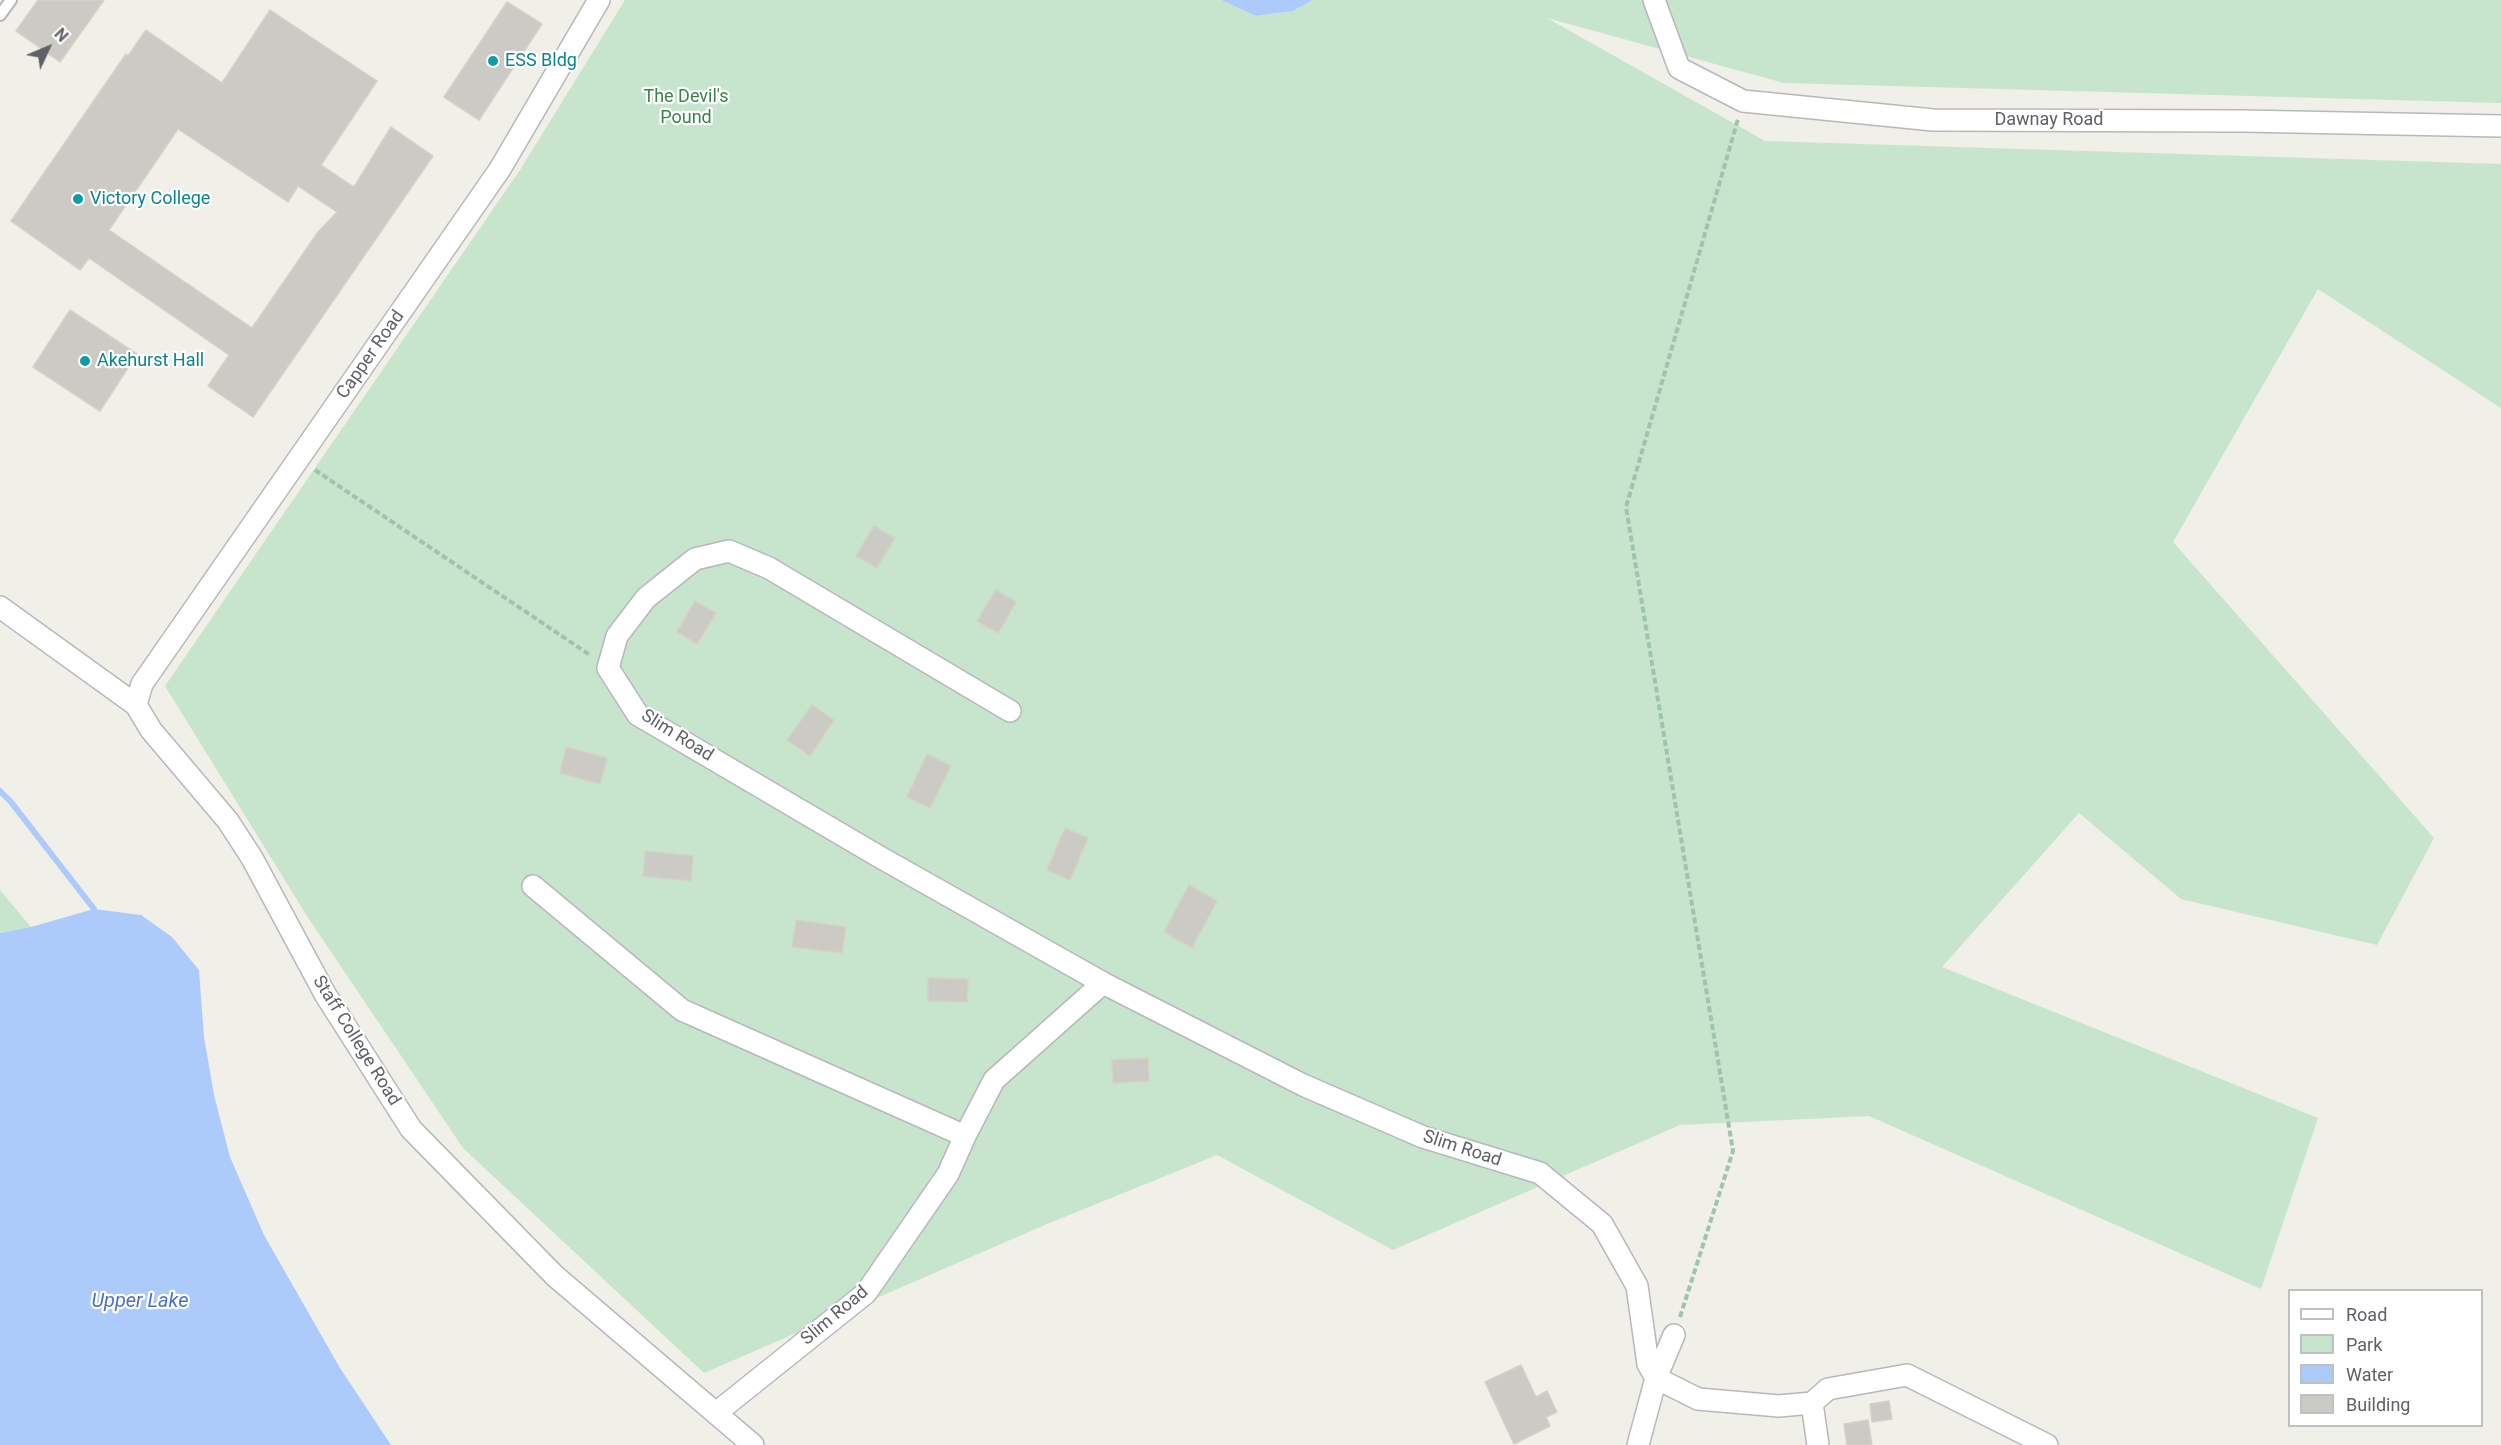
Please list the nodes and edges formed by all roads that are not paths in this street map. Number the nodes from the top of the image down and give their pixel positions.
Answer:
1 (11, 0) edge
2 (599, 0) edge
3 (1654, 0) edge
4 (0, 15) edge
5 (2501, 126) edge
6 (0, 607) edge
7 (136, 705) junction
8 (1010, 711) dead end
9 (533, 886) dead end
10 (1103, 983) junction
11 (965, 1136) junction
12 (1674, 1335) road end
13 (1656, 1378) junction
14 (1812, 1403) junction
15 (716, 1413) junction
16 (753, 1445) edge
17 (1638, 1445) edge
18 (1818, 1445) edge
19 (2047, 1445) edge

1 - 4 lane
2 - 7 street, Capper Road
3 - 5 street, Dawnay Road
6 - 7 street, Staff College Road
7 - 15 street, Staff College Road
8 - 10 street, Slim Road
9 - 11 street
10 - 11 street, Slim Road
10 - 13 street, Slim Road
11 - 15 street, Slim Road
12 - 13 street
13 - 14 street
13 - 17 street
14 - 18 street
14 - 19 street
15 - 16 street, Staff College Road

